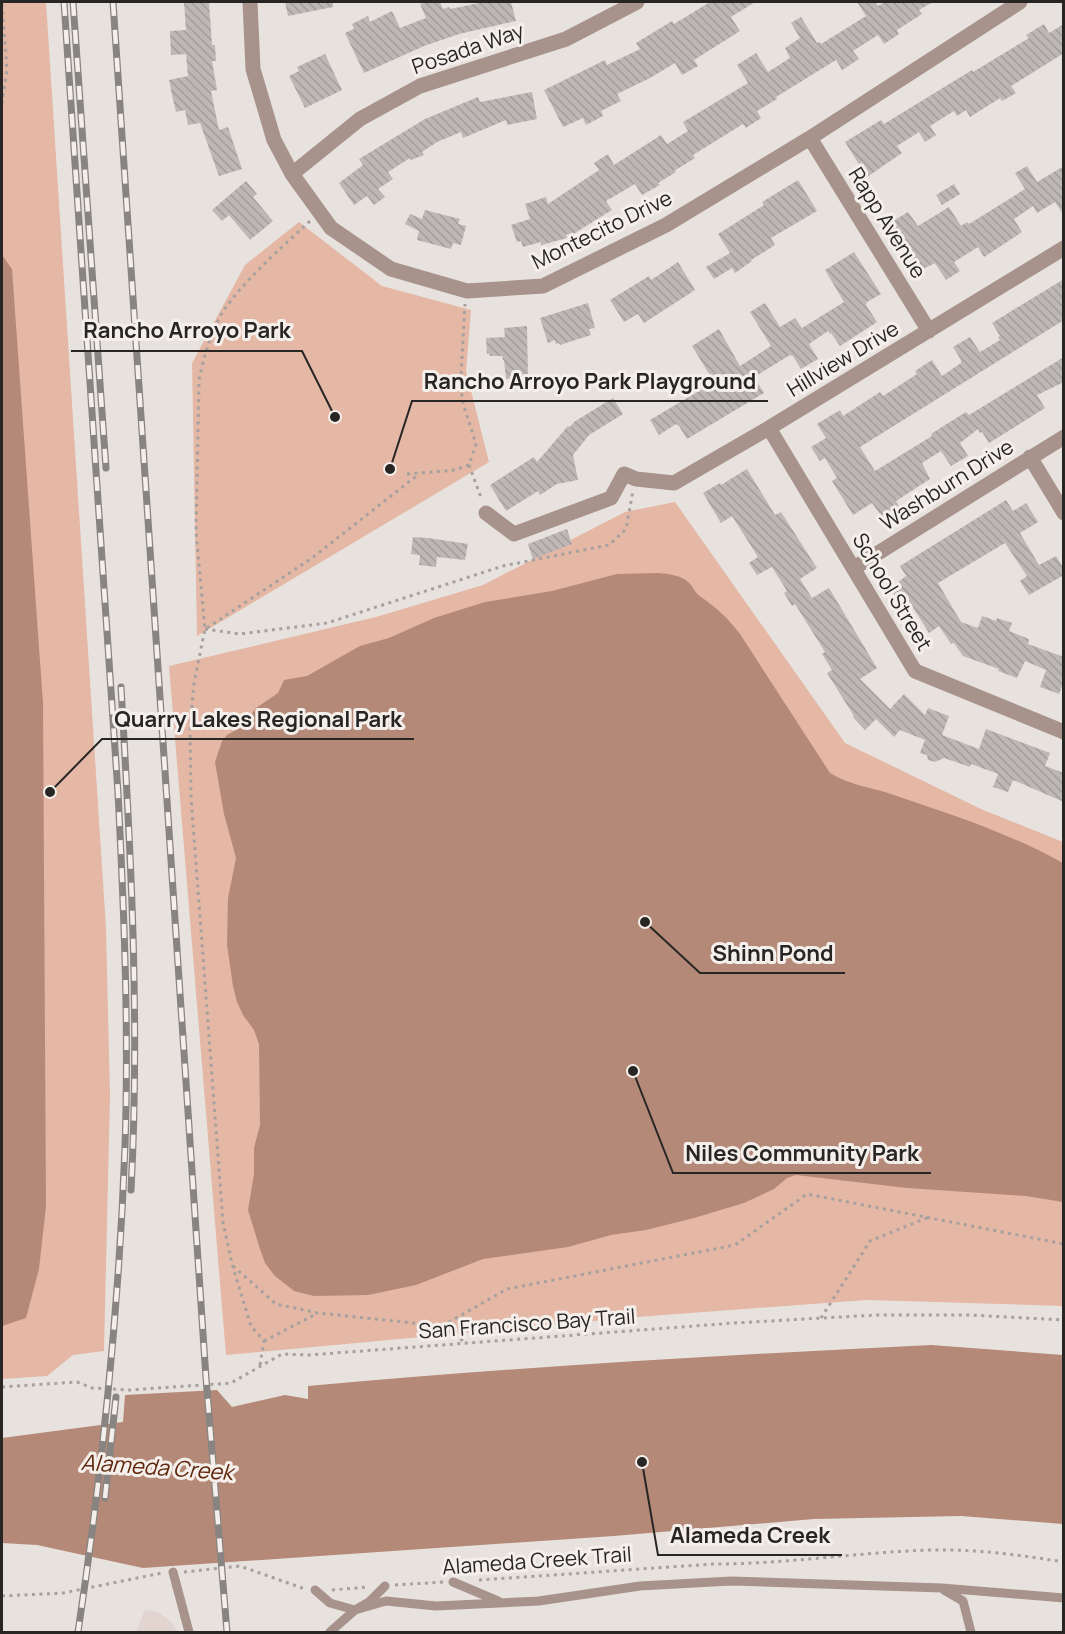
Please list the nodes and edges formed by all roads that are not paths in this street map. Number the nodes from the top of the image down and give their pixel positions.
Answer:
1 (250, 2) edge
2 (637, 2) edge
3 (1020, 2) edge
4 (810, 138) junction
5 (292, 174) junction
6 (1064, 248) edge
7 (929, 330) junction
8 (769, 428) junction
9 (1064, 437) edge
10 (1030, 457) junction
11 (486, 513) road end
12 (1064, 513) edge
13 (854, 568) junction
14 (1064, 732) edge
15 (173, 1572) dead end
16 (453, 1581) road end
17 (385, 1586) road end
18 (942, 1588) junction
19 (315, 1590) road end
20 (1064, 1598) edge
21 (502, 1603) junction
22 (355, 1610) junction
23 (189, 1632) edge
24 (330, 1632) edge
25 (971, 1632) edge

1 - 5 street, Montecito Drive
2 - 5 street, Posada Way
3 - 4 street, Montecito Drive
4 - 5 street, Montecito Drive
4 - 7 street, Rapp Avenue
6 - 7 street, Hillview Drive
7 - 8 street, Hillview Drive
8 - 11 street, Hillview Drive
8 - 13 street, School Street
9 - 10 street, Washburn Drive
10 - 12 street
10 - 13 street, Washburn Drive
13 - 14 street, School Street
15 - 23 lane
16 - 21 lane
17 - 22 lane
18 - 20 lane
18 - 21 lane
18 - 25 lane
19 - 22 lane
21 - 22 lane
22 - 24 lane

